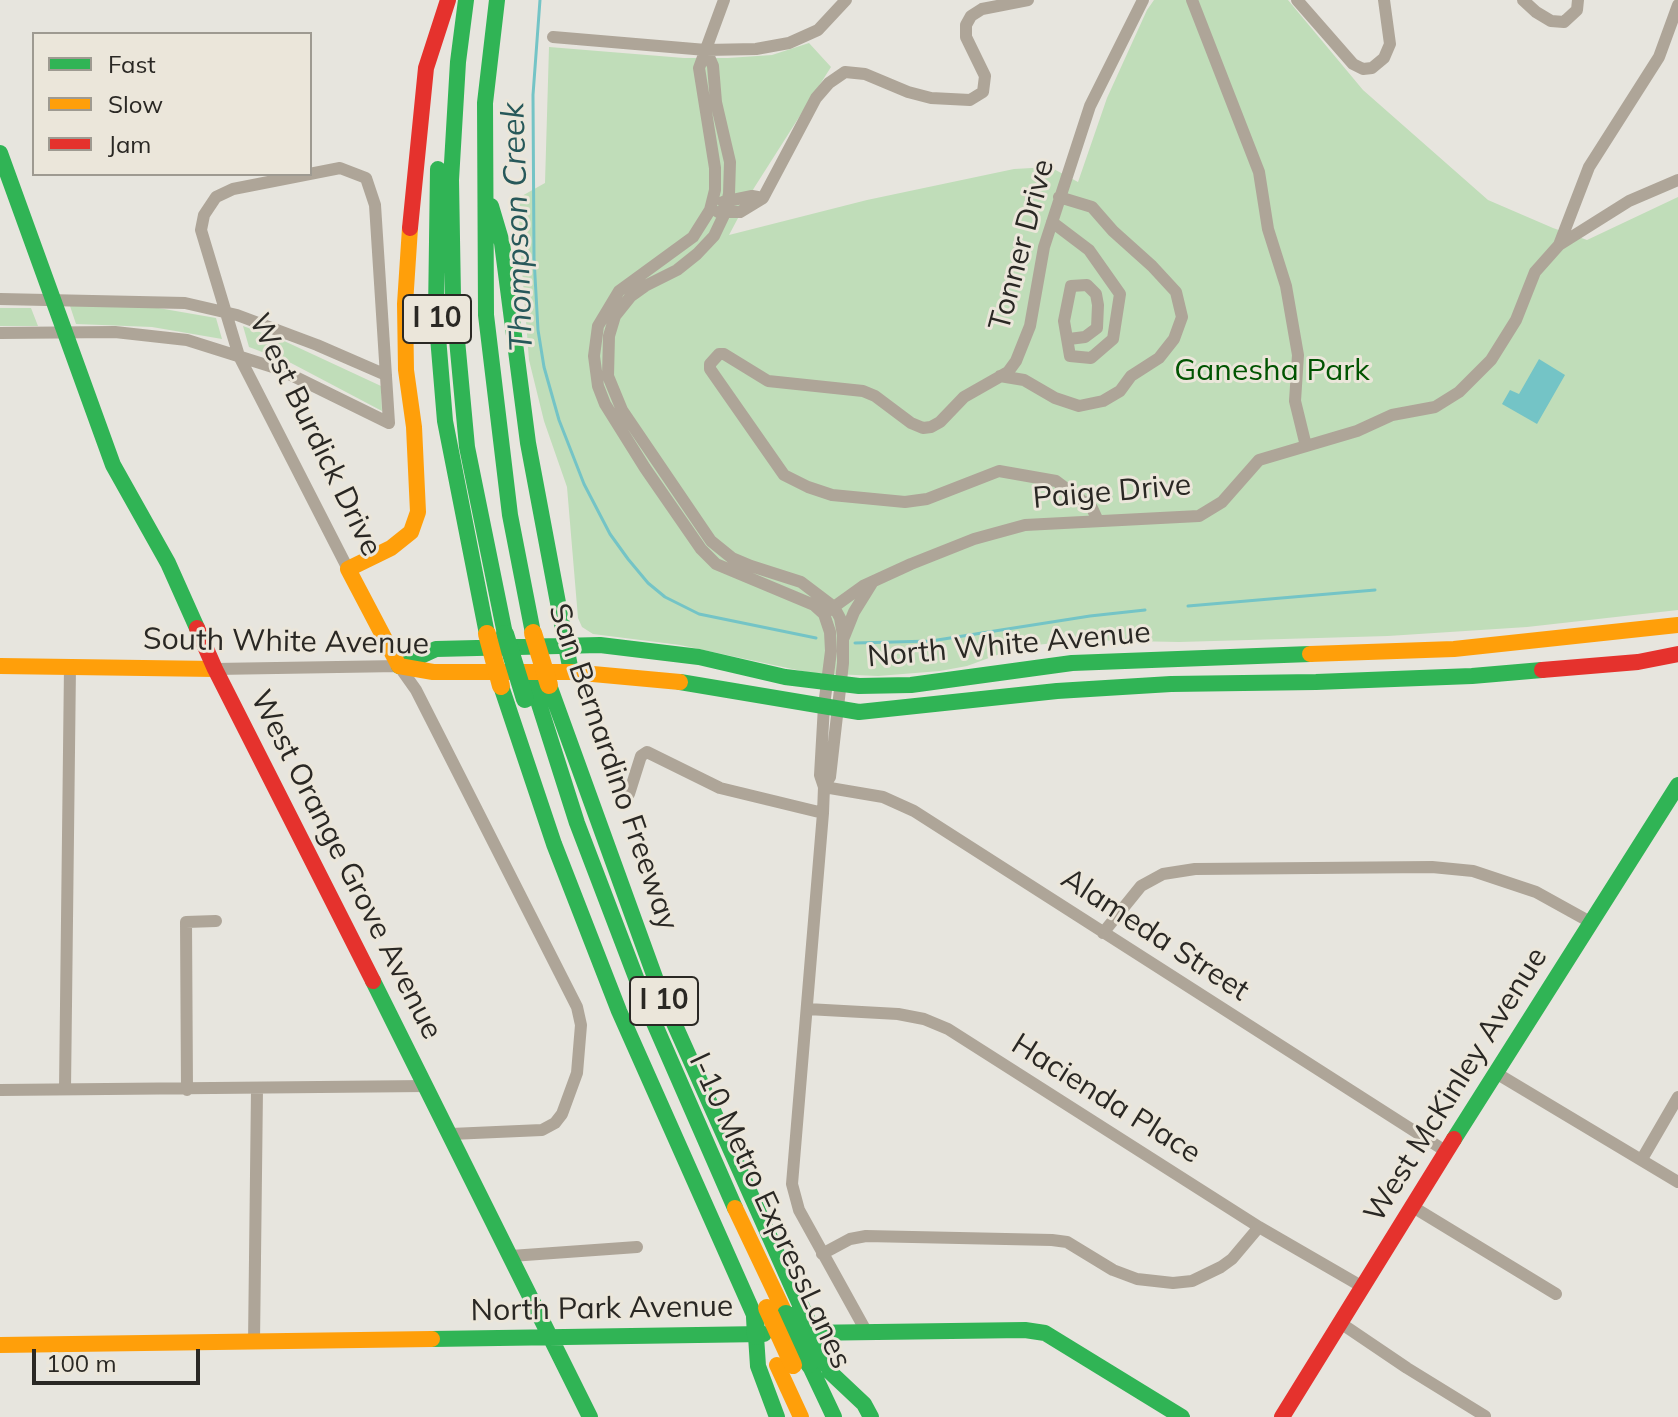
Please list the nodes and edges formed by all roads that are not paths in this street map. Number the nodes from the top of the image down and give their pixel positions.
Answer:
1 (450, 0) edge
2 (466, 0) edge
3 (478, 0) edge
4 (497, 0) edge
5 (724, 0) edge
6 (846, 0) edge
7 (1028, 0) edge
8 (1143, 0) edge
9 (1192, 0) edge
10 (1297, 0) edge
11 (1384, 0) edge
12 (1523, 0) edge
13 (1578, 0) edge
14 (1678, 5) edge
15 (553, 37) dead end
16 (706, 50) junction
17 (0, 153) edge
18 (312, 173) edge
19 (299, 176) edge
20 (484, 178) junction
21 (1678, 180) edge
22 (1059, 197) junction
23 (711, 207) junction
24 (725, 208) junction
25 (1052, 222) junction
26 (693, 237) junction
27 (1559, 245) junction
28 (703, 247) junction
29 (0, 299) edge
30 (53, 299) junction
31 (224, 311) junction
32 (65, 332) junction
33 (0, 333) edge
34 (1069, 339) dead end
35 (239, 356) junction
36 (386, 375) junction
37 (1000, 376) junction
38 (1306, 446) junction
39 (1098, 521) junction
40 (348, 569) junction
41 (873, 581) junction
42 (829, 610) junction
43 (1678, 625) edge
44 (511, 634) junction
45 (843, 640) junction
46 (566, 645) junction
47 (1678, 654) edge
48 (0, 666) edge
49 (70, 666) junction
50 (399, 666) junction
51 (215, 669) junction
52 (571, 672) junction
53 (833, 683) junction
54 (536, 690) junction
55 (831, 707) junction
56 (1678, 785) edge
57 (824, 787) junction
58 (629, 794) dead end
59 (823, 813) junction
60 (216, 921) dead end
61 (1592, 923) junction
62 (1103, 933) junction
63 (807, 1009) junction
64 (1496, 1073) junction
65 (426, 1086) junction
66 (65, 1089) junction
67 (257, 1089) junction
68 (0, 1090) edge
69 (187, 1090) junction
70 (1678, 1097) edge
71 (451, 1134) junction
72 (1447, 1152) junction
73 (1642, 1159) junction
74 (1678, 1182) edge
75 (1413, 1207) junction
76 (1259, 1227) junction
77 (637, 1247) dead end
78 (822, 1254) junction
79 (511, 1256) junction
80 (1361, 1286) junction
81 (1556, 1294) dead end
82 (771, 1310) junction
83 (1339, 1322) junction
84 (866, 1331) junction
85 (552, 1338) junction
86 (254, 1343) junction
87 (0, 1345) edge
88 (799, 1366) junction
89 (1485, 1416) edge
90 (590, 1417) edge
91 (777, 1417) edge
92 (801, 1417) edge
93 (816, 1417) edge
94 (834, 1417) edge
95 (850, 1417) edge
96 (871, 1417) edge
97 (1182, 1417) edge
98 (1282, 1417) edge

1 - 40 main road
1 - 44 main road, San Bernardino Freeway / I 10
2 - 44 main road, I-10 Metro ExpressLanes
3 - 44 main road, I-10 Metro ExpressLanes
4 - 20 main road, San Bernardino Freeway / I 10
5 - 16 street
6 - 16 street
7 - 24 street
8 - 22 street, Tonner Drive
9 - 38 street
10 - 11 street
12 - 13 street
14 - 27 street
15 - 16 street
16 - 23 street
16 - 24 street
17 - 30 main road, West Orange Grove Avenue
18 - 36 street, West Burdick Drive
19 - 31 street, West Burdick Drive
20 - 44 main road, San Bernardino Freeway / I 10
20 - 46 main road
21 - 27 street, Paige Drive
22 - 25 street, Tonner Drive
22 - 37 street
23 - 24 street
23 - 26 street
24 - 28 street
25 - 34 street
25 - 37 street, Tonner Drive
26 - 28 street
26 - 42 street
27 - 38 street, Paige Drive
28 - 42 street
29 - 30 street
30 - 31 street
30 - 32 main road, West Orange Grove Avenue
31 - 35 street, West Burdick Drive
31 - 36 street
32 - 33 street
32 - 35 street
32 - 51 main road, West Orange Grove Avenue
35 - 36 street, West Burdick Drive
35 - 40 street, West Burdick Drive
37 - 39 street, Tonner Drive
38 - 39 street, Paige Drive
39 - 41 street, Paige Drive
40 - 50 main road, West Burdick Drive
41 - 42 street, Paige Drive
41 - 45 street
42 - 45 street
42 - 53 street
43 - 53 main road, North White Avenue
44 - 54 main road, San Bernardino Freeway / I 10, bridge
44 - 54 main road, I-10 Metro ExpressLanes, bridge
44 - 82 main road, San Bernardino Freeway / I 10, bridge
45 - 53 street
46 - 50 main road, North White Avenue
46 - 52 main road
46 - 53 main road, North White Avenue
47 - 55 main road, North White Avenue
48 - 49 main road, South White Avenue
49 - 51 main road, South White Avenue
49 - 66 street
50 - 51 street, South White Avenue
50 - 52 main road, South White Avenue
50 - 71 street
51 - 65 main road, West Orange Grove Avenue
52 - 55 main road, North White Avenue
53 - 55 street
54 - 82 main road, San Bernardino Freeway / I 10
54 - 82 main road, I-10 Metro ExpressLanes
55 - 57 street
56 - 61 main road, West McKinley Avenue
57 - 59 street
57 - 62 street, Alameda Street
58 - 59 street
59 - 63 street
60 - 69 street
61 - 62 street
61 - 64 main road, West McKinley Avenue
62 - 72 street, Alameda Street
63 - 76 street, Hacienda Place
63 - 78 street
64 - 72 main road, West McKinley Avenue
64 - 73 street
65 - 67 street
65 - 71 main road, West Orange Grove Avenue
66 - 68 street
66 - 69 street
67 - 69 street
67 - 86 street
70 - 73 street
71 - 79 main road, West Orange Grove Avenue
72 - 75 main road, West McKinley Avenue
73 - 74 street
75 - 80 main road, West McKinley Avenue
75 - 81 street
76 - 78 street
76 - 80 street, Hacienda Place
77 - 79 street
78 - 84 street
79 - 85 main road, West Orange Grove Avenue
80 - 83 main road, West McKinley Avenue
82 - 88 main road, San Bernardino Freeway / I 10, bridge
82 - 88 main road, bridge
82 - 88 main road, I-10 Metro ExpressLanes, bridge
83 - 89 street
83 - 98 main road, West McKinley Avenue
84 - 85 main road, North Park Avenue
84 - 97 main road, North Park Avenue
85 - 86 main road, North Park Avenue
85 - 90 main road, West Orange Grove Avenue
86 - 87 main road, North Park Avenue
88 - 91 main road
88 - 92 main road, San Bernardino Freeway / I 10
88 - 93 main road, I-10 Metro ExpressLanes
88 - 94 main road, I-10 Metro ExpressLanes
88 - 95 main road, San Bernardino Freeway / I 10
88 - 96 main road

